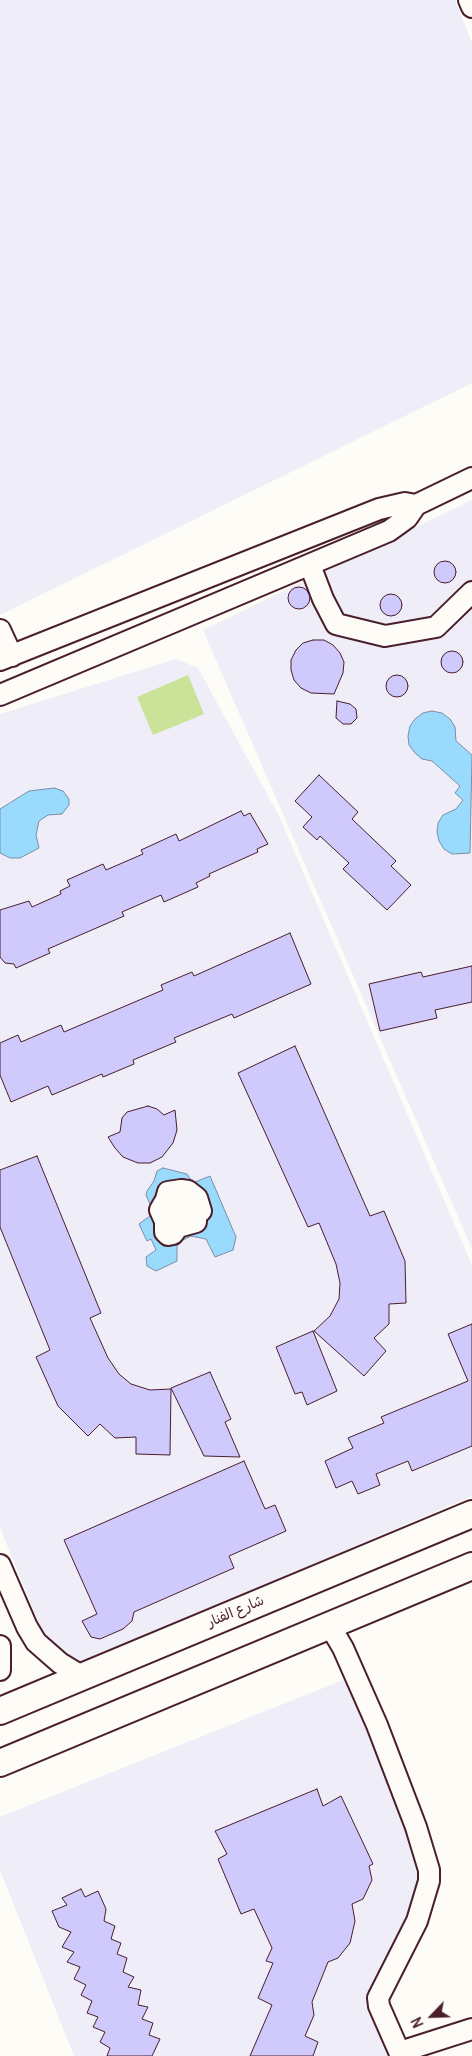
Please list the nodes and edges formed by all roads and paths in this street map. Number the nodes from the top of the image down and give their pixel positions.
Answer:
1 (469, 0) edge
2 (472, 7) edge
3 (472, 478) edge
4 (416, 505) junction
5 (310, 565) junction
6 (472, 592) edge
7 (0, 630) edge
8 (6, 658) edge
9 (0, 695) edge
10 (472, 1514) edge
11 (0, 1565) edge
12 (472, 1566) edge
13 (330, 1626) junction
14 (0, 1646) edge
15 (0, 1670) edge
16 (83, 1676) junction
17 (0, 1711) edge
18 (0, 1763) edge
19 (472, 2030) edge
20 (401, 2054) edge

1 - 2 street
3 - 4 street
4 - 5 street
4 - 8 street
5 - 6 street
5 - 9 street
7 - 8 street
10 - 16 main road, شارع الفنار
11 - 16 street
12 - 13 main road
13 - 18 main road
13 - 20 street
14 - 15 street
16 - 17 main road, شارع الفنار
19 - 20 street

